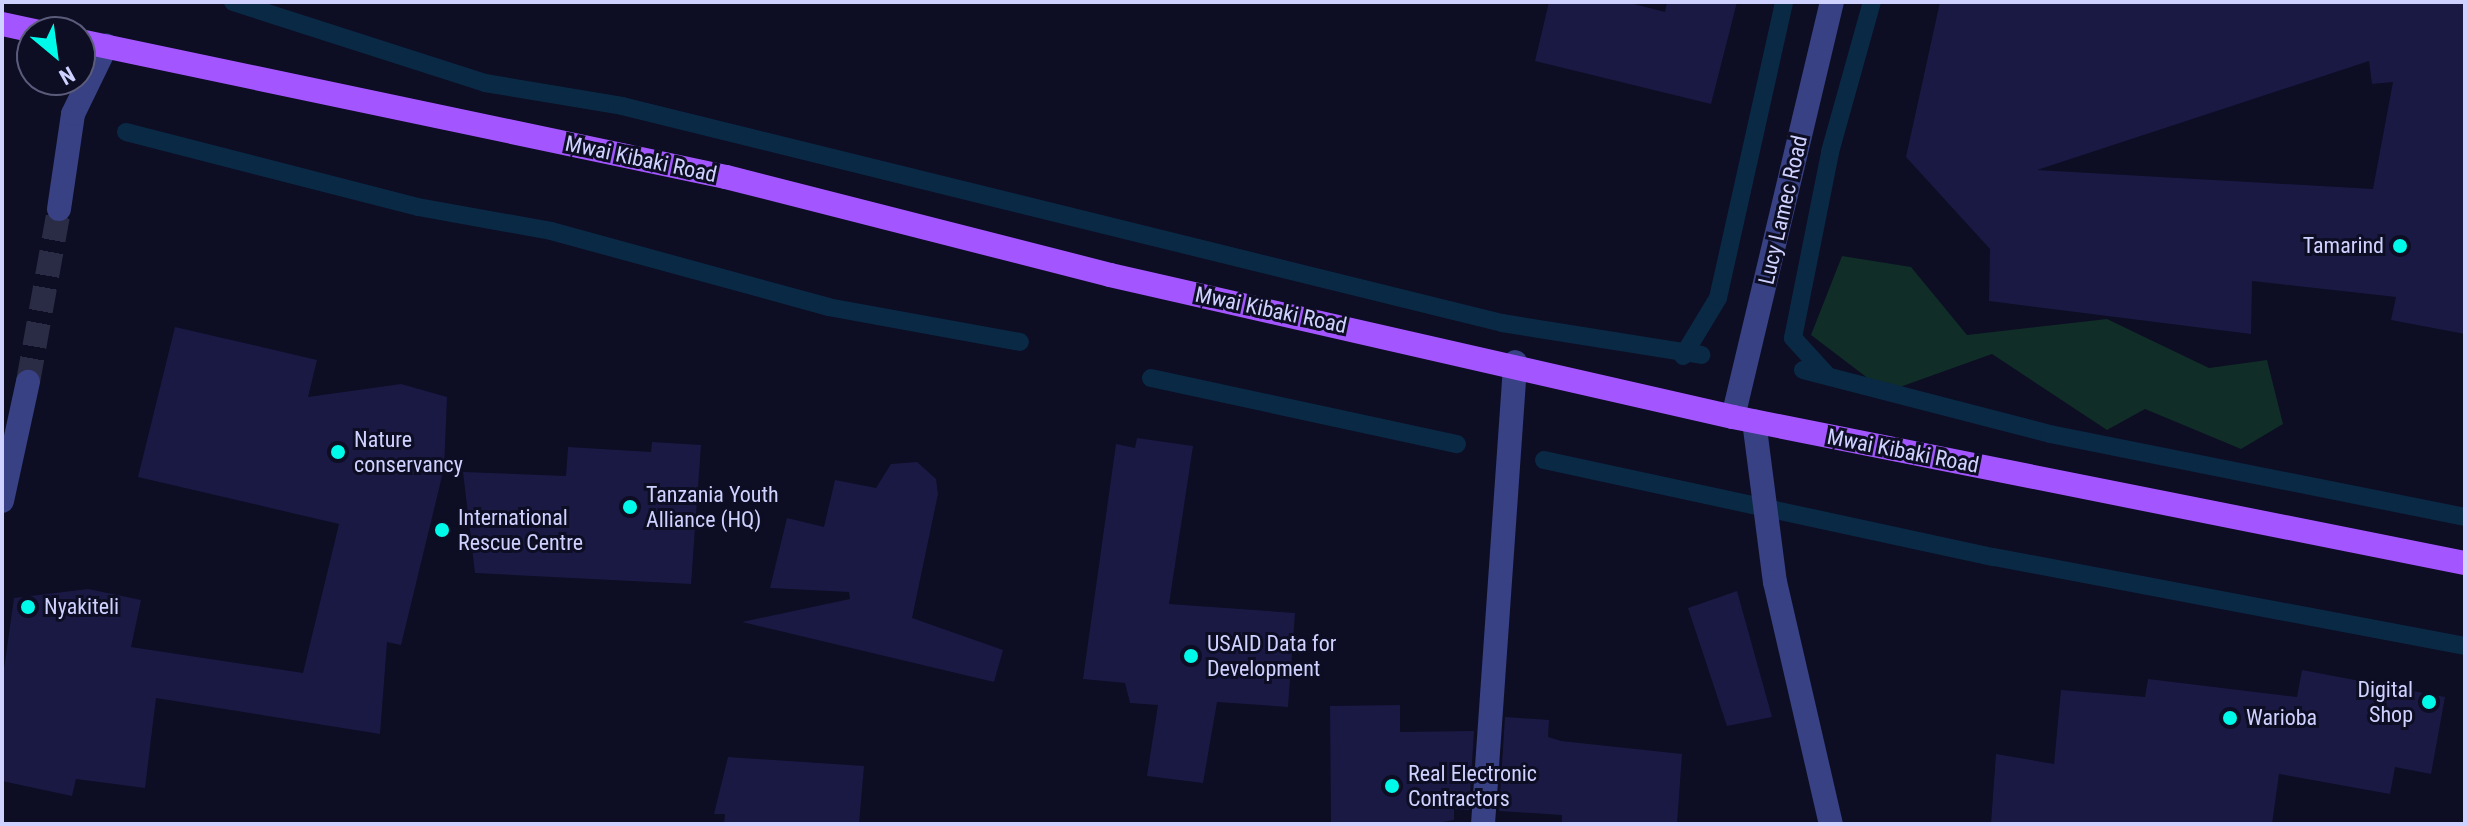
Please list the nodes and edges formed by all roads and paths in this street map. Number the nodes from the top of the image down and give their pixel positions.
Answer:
1 (1832, 2) edge
2 (96, 44) edge
3 (106, 46) junction
4 (59, 209) tunnel mouth
5 (1515, 362) junction
6 (28, 382) tunnel mouth
7 (1744, 419) junction
8 (2, 501) edge
9 (2465, 563) edge
10 (1483, 824) edge
11 (1831, 824) edge

1 - 7 street, Lucy Lamec Road
2 - 3 main road, Mwai Kibaki Road
3 - 4 street
3 - 5 main road, Mwai Kibaki Road
5 - 7 main road, Mwai Kibaki Road
5 - 10 street
6 - 8 street
7 - 9 main road, Mwai Kibaki Road
7 - 11 street, Lucy Lamec Road

